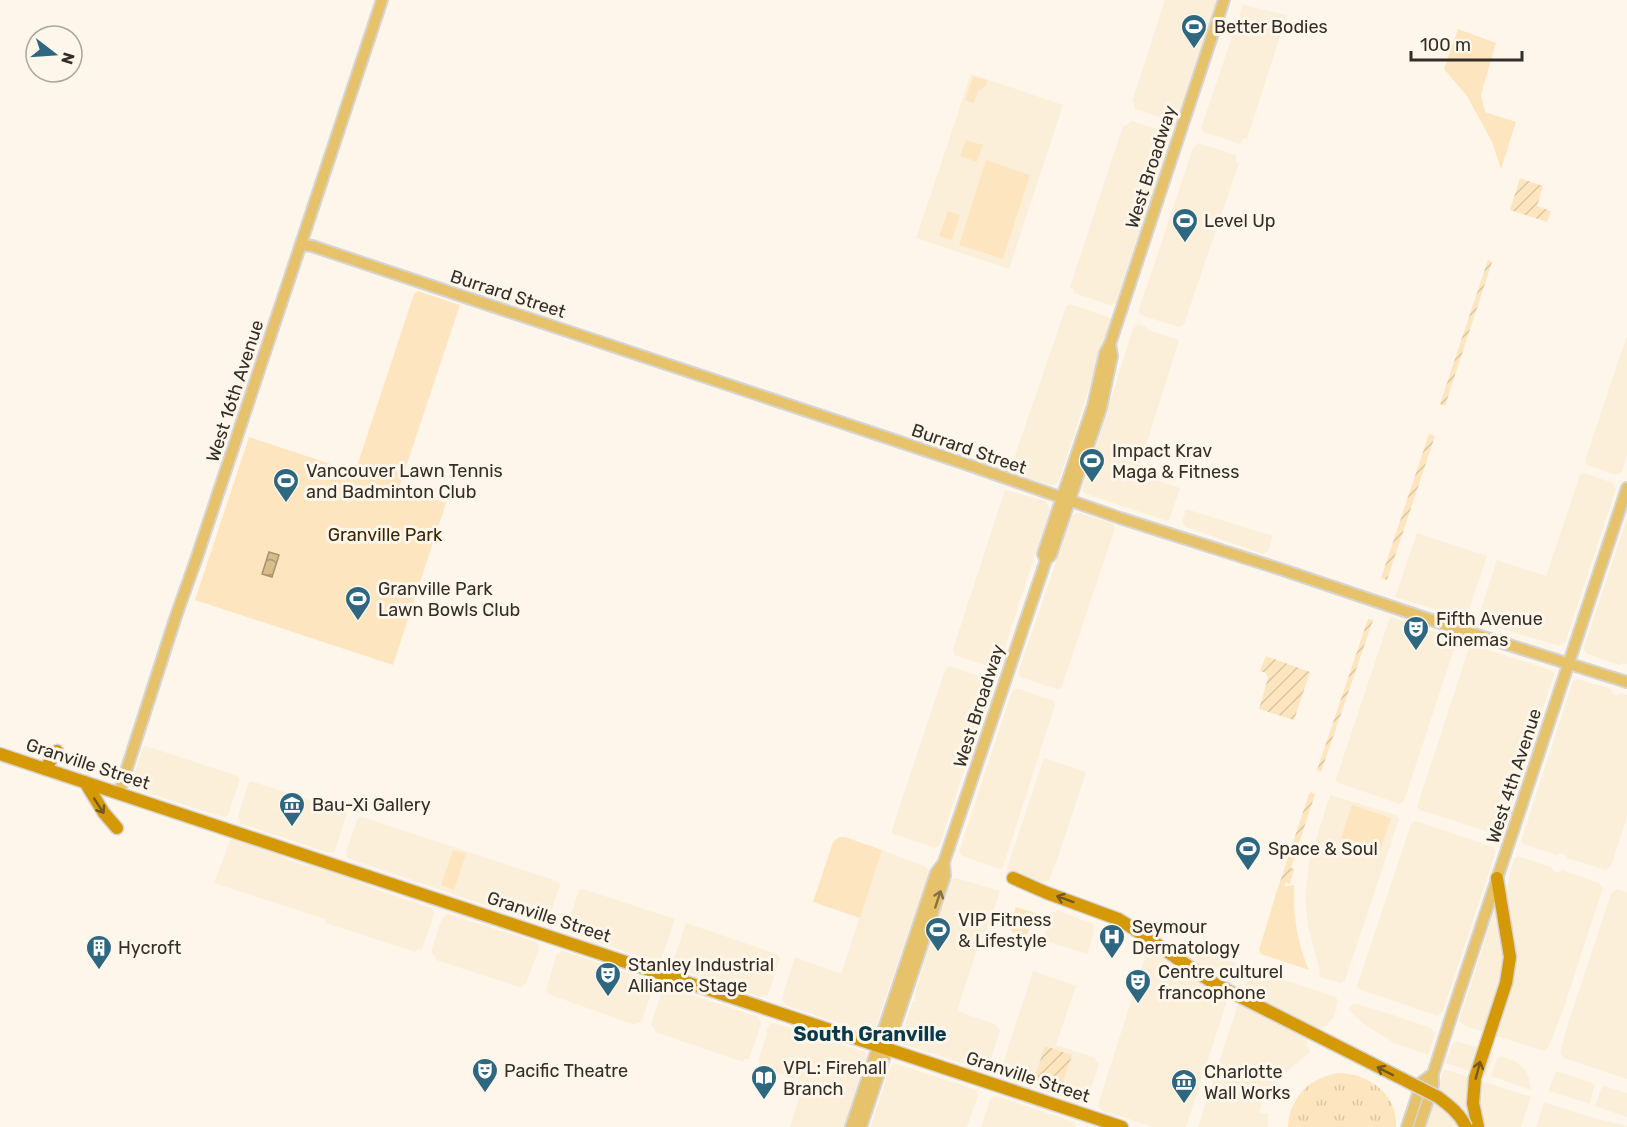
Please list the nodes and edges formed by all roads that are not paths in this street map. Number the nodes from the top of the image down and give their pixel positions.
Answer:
1 (382, 0) edge
2 (1224, 0) edge
3 (301, 245) junction
4 (1627, 488) edge
5 (1066, 499) junction
6 (1568, 663) junction
7 (1627, 682) edge
8 (57, 751) dead end
9 (0, 754) edge
10 (45, 769) junction
11 (85, 782) junction
12 (119, 793) junction
13 (117, 828) dead end
14 (1013, 878) dead end
15 (1497, 878) junction
16 (883, 1047) junction
17 (1433, 1074) junction
18 (852, 1127) edge
19 (861, 1127) edge
20 (1122, 1127) edge
21 (1407, 1127) edge
22 (1419, 1127) edge
23 (1466, 1127) edge
24 (1478, 1127) edge

1 - 3 main road, West 16th Avenue
2 - 5 main road, West Broadway
3 - 5 main road, Burrard Street
3 - 12 main road, West 16th Avenue
4 - 6 main road, West 4th Avenue
5 - 6 main road, Burrard Street
5 - 16 main road, West Broadway
6 - 7 main road, Burrard Street
6 - 15 main road, West 4th Avenue
8 - 10 highway
9 - 10 highway, Granville Street
10 - 11 highway, Granville Street
11 - 12 highway, Granville Street
11 -> 13 highway
12 - 16 highway, Granville Street
23 -> 14 highway, bridge
15 - 17 main road, West 4th Avenue
24 -> 15 highway
16 - 18 main road, West Broadway
16 - 19 main road, West Broadway
16 - 20 highway, Granville Street
17 - 21 main road, West 4th Avenue
17 - 22 main road, West 4th Avenue

